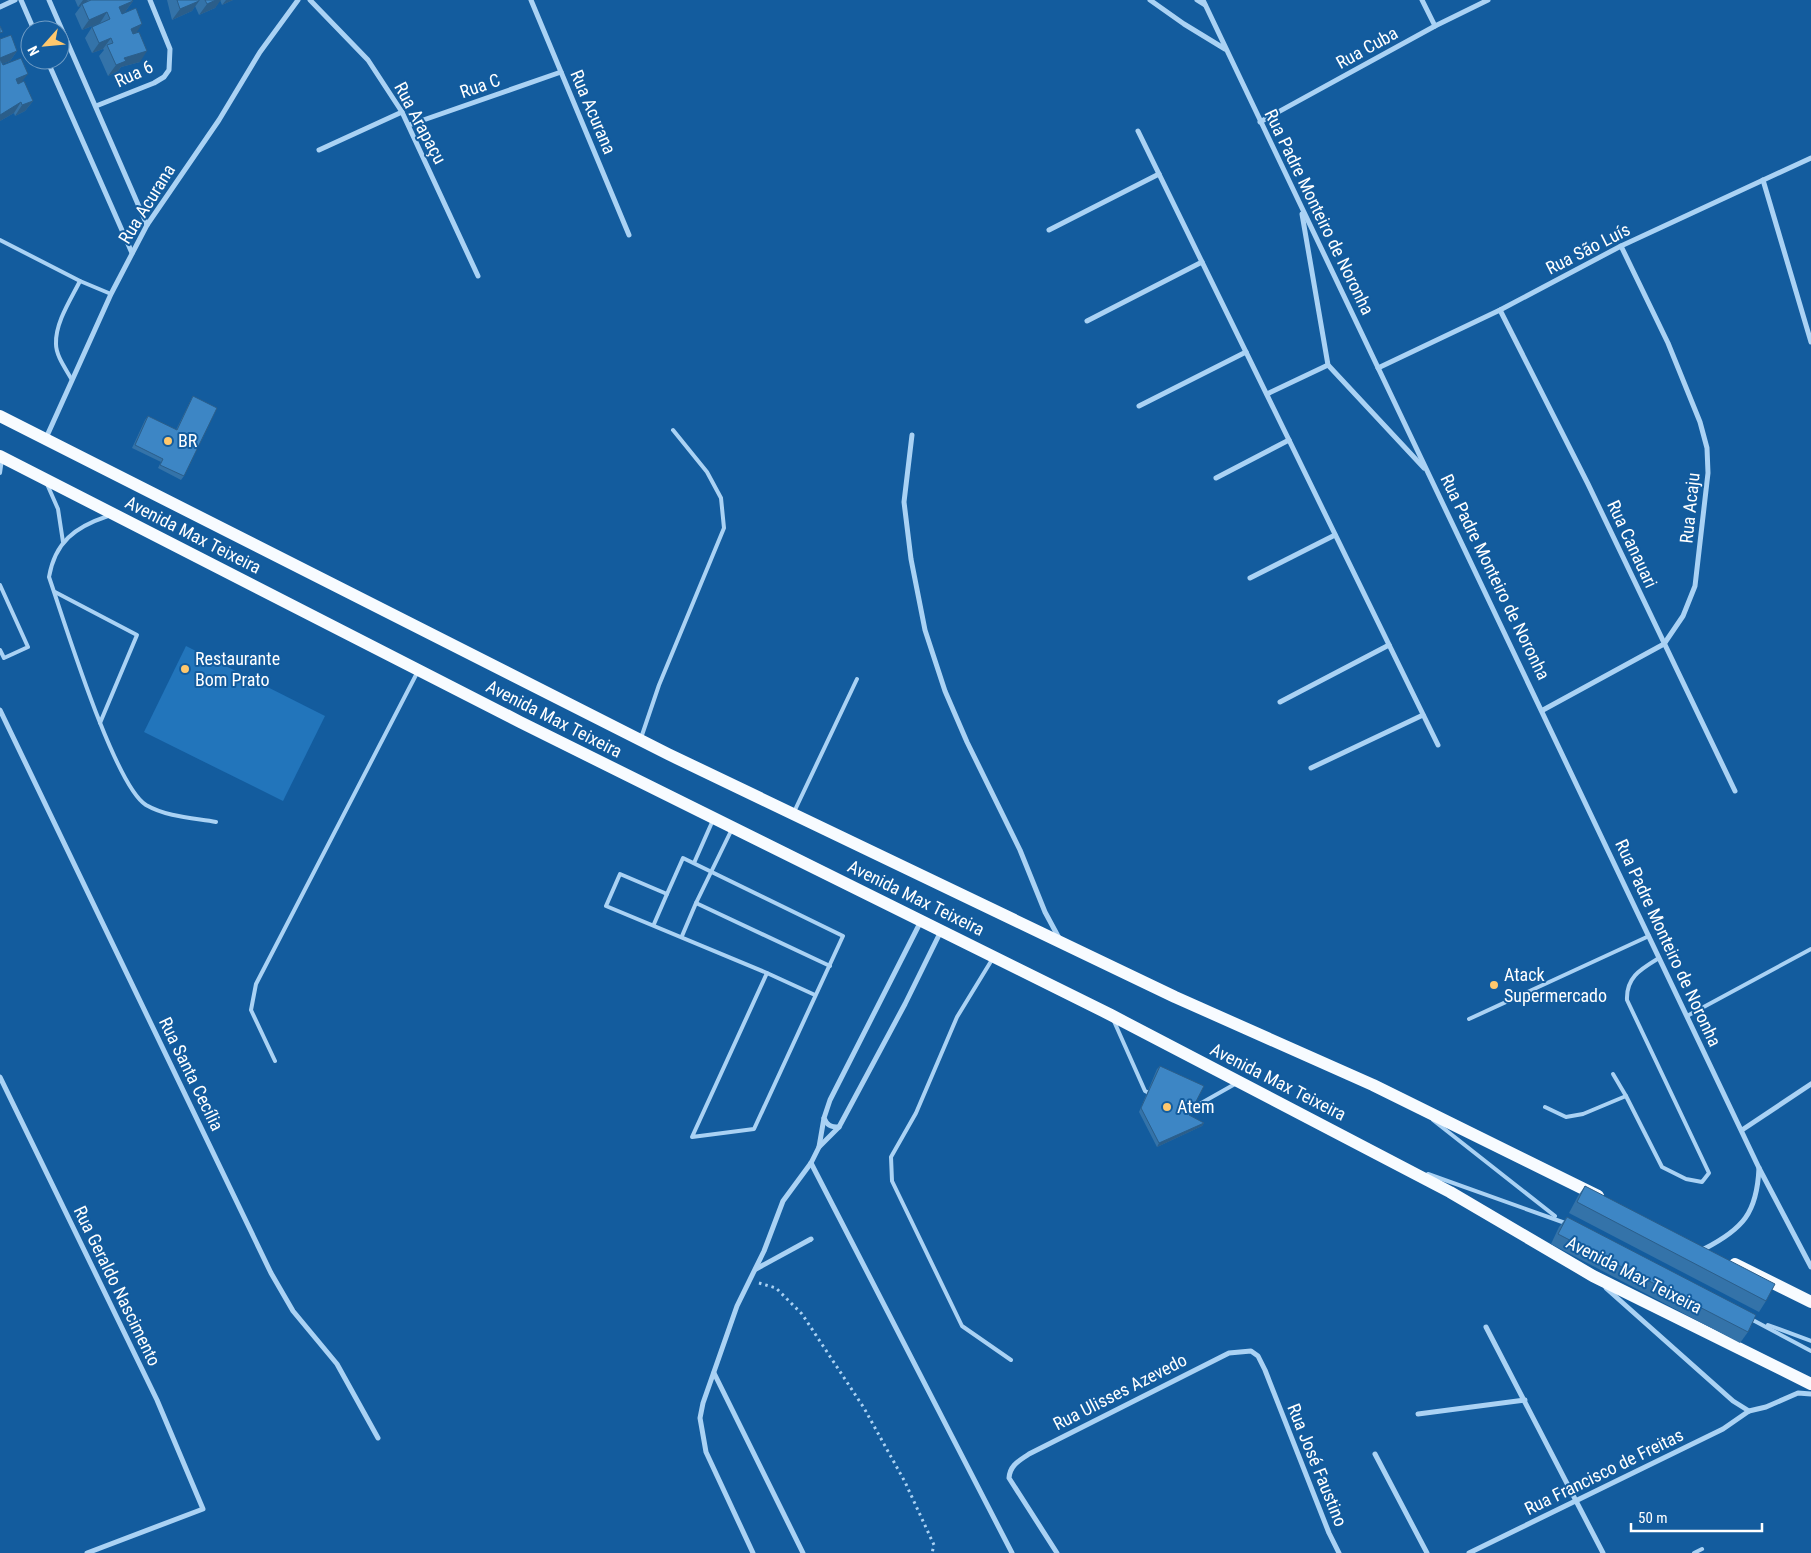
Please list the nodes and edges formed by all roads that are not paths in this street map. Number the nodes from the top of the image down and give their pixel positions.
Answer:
1 (15, 0) edge
2 (21, 0) edge
3 (48, 0) edge
4 (150, 0) edge
5 (298, 0) edge
6 (310, 0) edge
7 (531, 0) edge
8 (1150, 0) edge
9 (1197, 0) edge
10 (1422, 0) edge
11 (1488, 0) edge
12 (1204, 3) edge
13 (0, 7) edge
14 (30, 20) edge
15 (1435, 26) junction
16 (1226, 50) junction
17 (51, 70) edge
18 (561, 72) junction
19 (96, 106) junction
20 (402, 112) junction
21 (1260, 122) junction
22 (408, 125) junction
23 (1138, 131) dead end
24 (319, 150) dead end
25 (1811, 158) edge
26 (1159, 174) junction
27 (1763, 180) junction
28 (1301, 206) junction
29 (147, 225) junction
30 (1049, 230) dead end
31 (629, 235) dead end
32 (0, 240) edge
33 (1621, 246) junction
34 (132, 253) junction
35 (1202, 262) junction
36 (478, 276) dead end
37 (80, 281) junction
38 (111, 294) junction
39 (1500, 310) junction
40 (1087, 321) dead end
41 (1811, 342) edge
42 (1246, 352) junction
43 (1328, 365) junction
44 (1378, 368) junction
45 (72, 380) junction
46 (1267, 394) junction
47 (1139, 406) dead end
48 (0, 416) edge
49 (673, 430) dead end
50 (912, 435) dead end
51 (46, 438) junction
52 (1290, 440) junction
53 (1, 457) edge
54 (0, 473) edge
55 (1429, 473) junction
56 (44, 478) junction
57 (1216, 478) dead end
58 (112, 514) junction
59 (1335, 535) junction
60 (63, 542) junction
61 (1250, 578) dead end
62 (0, 585) edge
63 (54, 592) junction
64 (1664, 644) junction
65 (1389, 645) junction
66 (0, 650) edge
67 (420, 669) junction
68 (857, 679) dead end
69 (1280, 702) dead end
70 (0, 710) edge
71 (1543, 710) junction
72 (1423, 715) junction
73 (100, 723) junction
74 (640, 740) junction
75 (1438, 745) dead end
76 (1311, 768) dead end
77 (1735, 791) dead end
78 (793, 814) junction
79 (714, 818) junction
80 (216, 822) dead end
81 (732, 827) junction
82 (694, 863) junction
83 (711, 871) junction
84 (668, 894) junction
85 (696, 903) junction
86 (921, 920) junction
87 (654, 924) junction
88 (941, 930) junction
89 (682, 936) junction
90 (1648, 936) junction
91 (1062, 943) junction
92 (1811, 949) edge
93 (994, 956) junction
94 (1659, 958) junction
95 (830, 966) junction
96 (767, 973) junction
97 (815, 995) junction
98 (1111, 1015) junction
99 (1687, 1016) junction
100 (1469, 1019) dead end
101 (275, 1061) dead end
102 (1614, 1074) dead end
103 (0, 1077) edge
104 (1239, 1081) junction
105 (1811, 1084) edge
106 (1153, 1095) edge
107 (1626, 1096) junction
108 (1412, 1104) junction
109 (1179, 1107) edge
110 (1545, 1108) dead end
111 (824, 1118) junction
112 (839, 1127) junction
113 (1742, 1130) junction
114 (819, 1147) junction
115 (811, 1163) junction
116 (1397, 1164) junction
117 (1759, 1168) junction
118 (1607, 1201) edge
119 (1559, 1219) junction
120 (1576, 1228) edge
121 (811, 1239) dead end
122 (1700, 1247) joint
123 (1811, 1267) edge
124 (755, 1269) junction
125 (1593, 1276) junction
126 (1811, 1302) edge
127 (1748, 1317) edge
128 (1757, 1321) junction
129 (1486, 1327) dead end
130 (1811, 1341) edge
131 (1811, 1351) edge
132 (1011, 1360) dead end
133 (714, 1373) junction
134 (1811, 1384) edge
135 (1271, 1387) joint
136 (1811, 1394) edge
137 (1525, 1400) junction
138 (1749, 1411) junction
139 (1418, 1414) dead end
140 (378, 1438) dead end
141 (1375, 1454) dead end
142 (1578, 1500) junction
143 (1702, 1549) dead end
144 (88, 1553) edge
145 (753, 1553) edge
146 (803, 1553) edge
147 (1012, 1553) edge
148 (1057, 1553) edge
149 (1339, 1553) edge
150 (1427, 1553) edge
151 (1469, 1553) edge
152 (1603, 1553) edge
153 (1694, 1553) edge

1 - 13 street
2 - 14 street
3 - 19 street
4 - 19 street, Rua 6
5 - 29 street, Rua Acurana
6 - 20 street, Rua Arapaçu
7 - 18 street, Rua Acurana
8 - 16 street
9 - 12 street
10 - 15 street
11 - 15 street, Rua Cuba
12 - 16 street, Rua Padre Monteiro de Noronha
15 - 21 street, Rua Cuba
16 - 21 street, Rua Padre Monteiro de Noronha
17 - 34 street
18 - 22 street, Rua C
18 - 31 street, Rua Acurana
19 - 29 street
20 - 22 street, Rua Arapaçu
20 - 24 street
21 - 28 street, Rua Padre Monteiro de Noronha
22 - 36 street, Rua Arapaçu
23 - 26 street
25 - 27 street, Rua São Luís
26 - 30 street
26 - 35 street
27 - 33 street, Rua São Luís
27 - 41 street
28 - 43 street
28 - 44 street, Rua Padre Monteiro de Noronha
29 - 34 street, Rua Acurana
32 - 37 lane
33 - 39 street, Rua São Luís
33 - 64 street, Rua Acaju
34 - 38 street, Rua Acurana
35 - 40 street
35 - 42 street
37 - 38 lane
37 - 45 lane
38 - 45 street, Rua Acurana
39 - 44 street, Rua São Luís
39 - 64 street, Rua Canauari
42 - 46 street
42 - 47 street
43 - 46 street
43 - 55 street
44 - 55 street, Rua Padre Monteiro de Noronha
45 - 51 street, Rua Acurana
46 - 52 street
48 - 51 main road, Avenida Max Teixeira
49 - 74 lane
50 - 91 street
51 - 74 main road, Avenida Max Teixeira
52 - 57 street
52 - 59 street
53 - 54 lane
53 - 56 main road, Avenida Max Teixeira
55 - 71 street, Rua Padre Monteiro de Noronha
56 - 58 main road, Avenida Max Teixeira
56 - 60 lane
58 - 60 lane
58 - 67 main road, Avenida Max Teixeira
59 - 61 street
59 - 65 street
60 - 63 lane
62 - 66 lane
63 - 73 lane
63 - 73 lane
64 - 71 street, Rua Acaju
64 - 77 street, Rua Canauari
65 - 69 street
65 - 72 street
67 - 79 main road, Avenida Max Teixeira
67 - 101 lane
68 - 78 lane
70 - 140 street, Rua Santa Cecília
71 - 90 street, Rua Padre Monteiro de Noronha
72 - 75 street
72 - 76 street
73 - 80 lane
74 - 78 main road, Avenida Max Teixeira
78 - 91 main road, Avenida Max Teixeira
79 - 81 main road, Avenida Max Teixeira
79 - 82 lane
81 - 83 lane
81 - 86 main road, Avenida Max Teixeira
82 - 83 lane
82 - 84 lane
83 - 85 lane
83 - 95 lane
84 - 87 lane
84 - 87 lane
85 - 89 lane
85 - 95 lane
86 - 88 main road, Avenida Max Teixeira
86 - 111 street
87 - 89 lane
88 - 93 main road, Avenida Max Teixeira
88 - 112 street
89 - 96 lane
90 - 94 street, Rua Padre Monteiro de Noronha
90 - 100 lane
91 - 108 main road, Avenida Max Teixeira
92 - 99 lane
93 - 98 main road, Avenida Max Teixeira
93 - 132 lane
94 - 99 street, Rua Padre Monteiro de Noronha
94 - 107 lane
95 - 97 lane
96 - 97 lane
96 - 97 lane
98 - 104 main road, Avenida Max Teixeira
98 - 106 lane
99 - 113 street, Rua Padre Monteiro de Noronha
102 - 107 lane
103 - 144 street, Rua Geraldo Nascimento
104 - 109 lane
104 - 116 main road, Avenida Max Teixeira
105 - 113 street
107 - 110 lane
108 - 118 main road, Avenida Max Teixeira
108 - 119 lane
111 - 112 street
111 - 114 street
112 - 114 street
113 - 117 street, Rua Padre Monteiro de Noronha
114 - 115 street
115 - 124 street
115 - 147 street
116 - 119 lane
116 - 125 main road, Avenida Max Teixeira
117 - 122 street, Rua Padre Monteiro de Noronha
117 - 123 street, Rua Padre Monteiro de Noronha
119 - 120 lane
121 - 124 street
122 - 126 main road
124 - 133 street
125 - 134 main road, Avenida Max Teixeira
125 - 138 street
127 - 128 lane
128 - 130 lane
128 - 131 lane
129 - 137 street
133 - 145 street
133 - 146 street
135 - 148 street, Rua Ulisses Azevedo
135 - 149 street, Rua José Faustino
136 - 138 street, Rua Francisco de Freitas
137 - 139 street
137 - 142 street
138 - 142 street, Rua Francisco de Freitas
141 - 150 street
142 - 151 street, Rua Francisco de Freitas
142 - 152 street
143 - 153 lane

